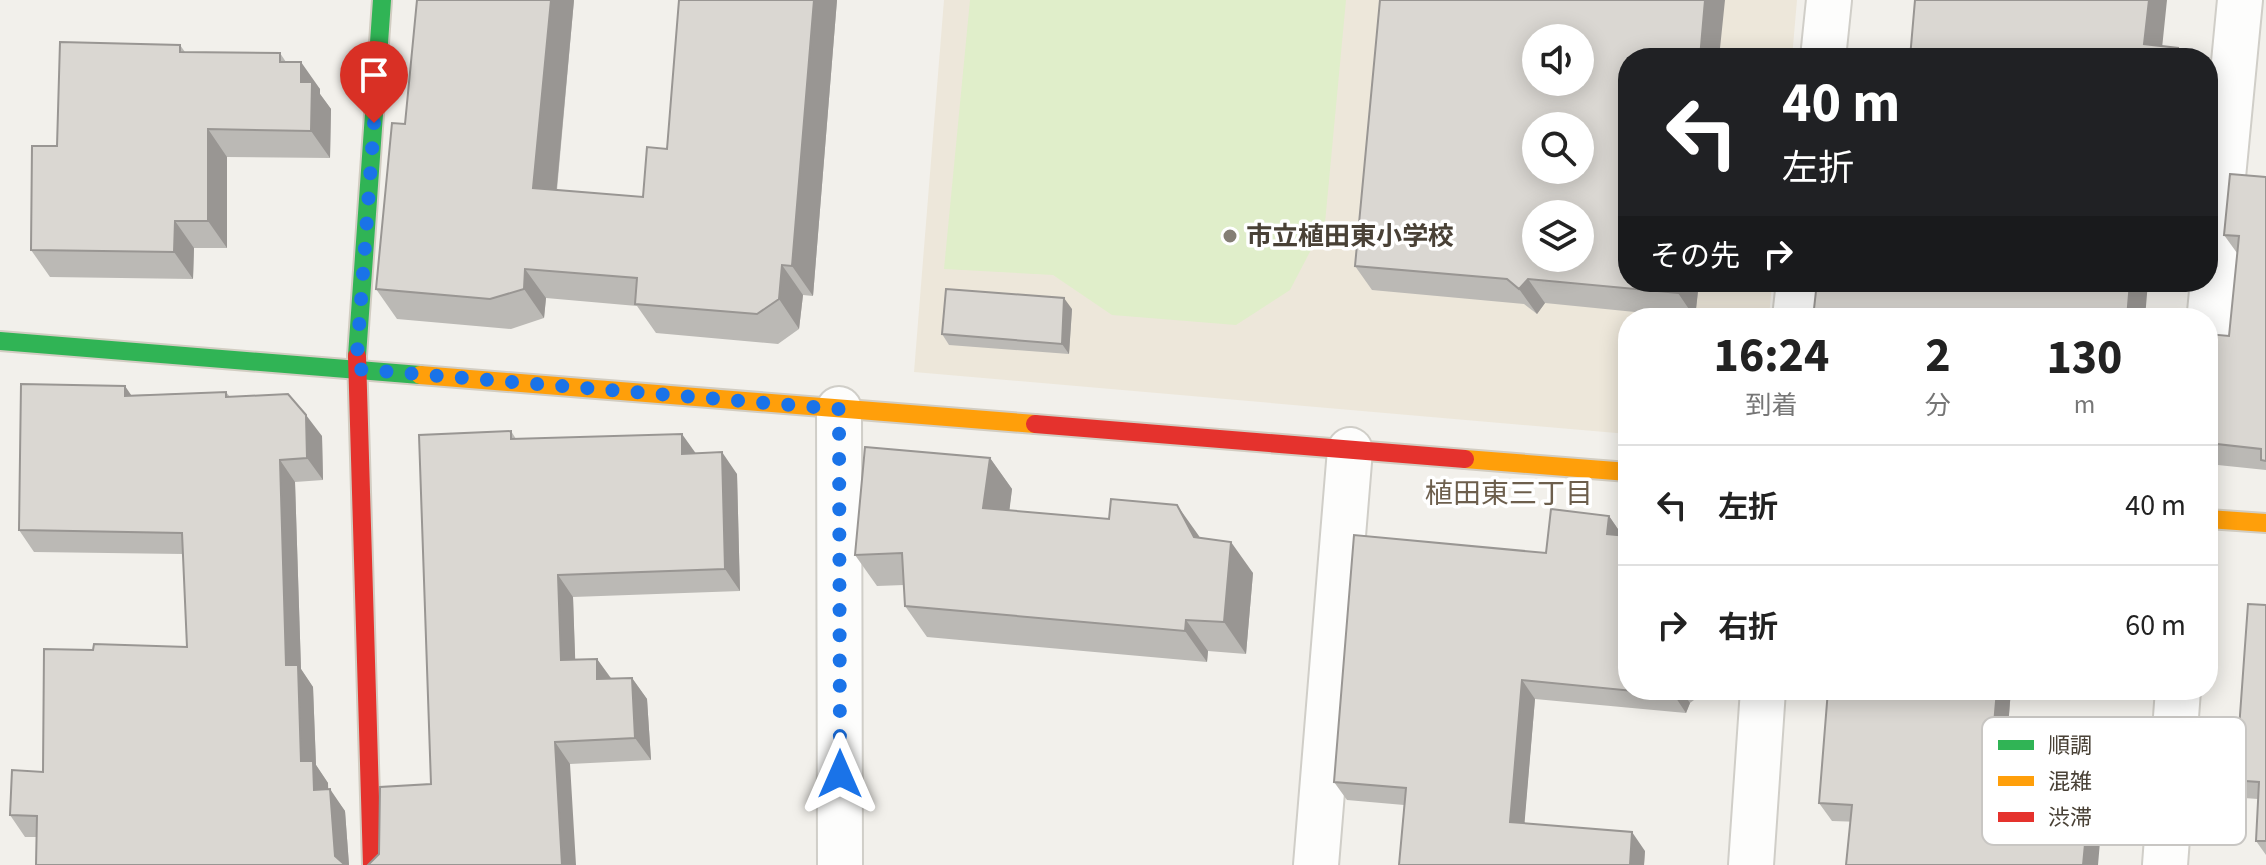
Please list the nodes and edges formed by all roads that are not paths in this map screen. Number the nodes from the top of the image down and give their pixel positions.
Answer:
1 (382, 0) edge
2 (1829, 0) edge
3 (2240, 0) edge
4 (1824, 48) edge
5 (2218, 229) edge
6 (0, 341) edge
7 (356, 369) junction
8 (839, 409) junction
9 (1350, 450) junction
10 (1618, 471) edge
11 (2218, 520) edge
12 (2266, 523) edge
13 (1762, 700) edge
14 (2166, 845) edge
15 (372, 865) edge
16 (840, 865) edge
17 (1316, 865) edge
18 (1751, 865) edge
19 (2165, 865) edge

1 - 7 street
2 - 4 street
3 - 5 street
6 - 7 street
7 - 8 street
7 - 15 street
8 - 9 street
8 - 16 street
9 - 10 street
9 - 17 street
11 - 12 street
13 - 18 street
14 - 19 street

